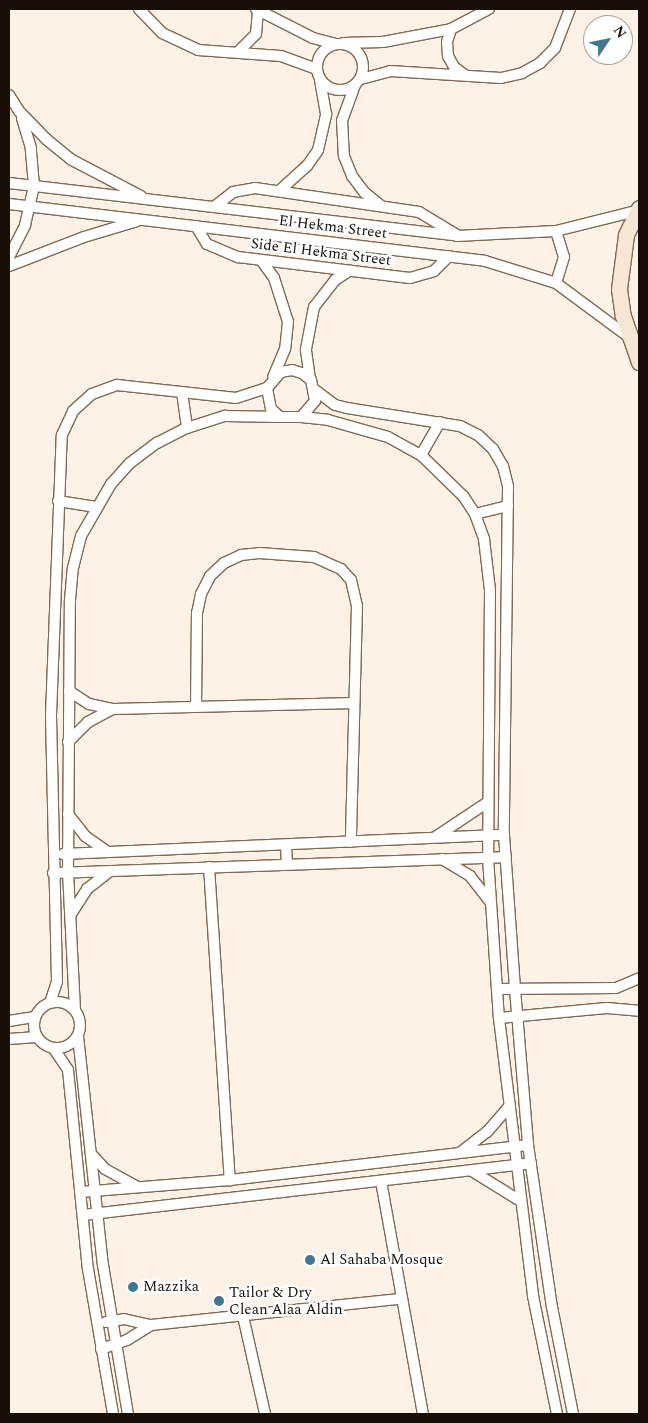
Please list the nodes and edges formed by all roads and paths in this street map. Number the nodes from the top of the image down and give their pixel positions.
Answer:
1 (139, 9) edge
2 (257, 9) edge
3 (489, 9) edge
4 (570, 9) edge
5 (451, 30) junction
6 (339, 44) junction
7 (238, 52) junction
8 (318, 73) junction
9 (465, 75) junction
10 (358, 82) junction
11 (12, 102) edge
12 (9, 183) edge
13 (34, 186) junction
14 (279, 192) junction
15 (148, 200) junction
16 (9, 204) edge
17 (31, 206) junction
18 (214, 207) junction
19 (382, 207) junction
20 (638, 210) edge
21 (144, 220) junction
22 (196, 226) junction
23 (556, 230) junction
24 (457, 236) junction
25 (449, 256) junction
26 (9, 257) edge
27 (261, 260) junction
28 (9, 266) edge
29 (349, 271) junction
30 (556, 283) junction
31 (636, 342) edge
32 (639, 362) edge
33 (270, 384) junction
34 (313, 385) junction
35 (182, 392) junction
36 (280, 417) junction
37 (301, 417) junction
38 (440, 422) junction
39 (187, 428) junction
40 (421, 455) junction
41 (58, 501) junction
42 (95, 506) junction
43 (508, 506) junction
44 (475, 514) junction
45 (69, 691) junction
46 (354, 702) junction
47 (196, 707) junction
48 (113, 709) junction
49 (51, 715) junction
50 (68, 715) junction
51 (68, 742) junction
52 (488, 802) junction
53 (68, 814) junction
54 (504, 835) junction
55 (488, 836) junction
56 (432, 838) junction
57 (351, 842) junction
58 (286, 845) junction
59 (108, 852) junction
60 (68, 854) junction
61 (53, 855) junction
62 (506, 857) junction
63 (439, 858) junction
64 (488, 858) junction
65 (287, 864) junction
66 (209, 867) junction
67 (111, 870) junction
68 (68, 872) junction
69 (53, 873) junction
70 (491, 905) junction
71 (71, 915) junction
72 (639, 978) edge
73 (498, 989) junction
74 (515, 989) junction
75 (50, 1003) junction
76 (75, 1010) junction
77 (639, 1011) edge
78 (35, 1017) junction
79 (517, 1017) junction
80 (499, 1018) junction
81 (9, 1021) edge
82 (78, 1036) junction
83 (37, 1037) junction
84 (9, 1039) edge
85 (54, 1049) junction
86 (510, 1106) junction
87 (528, 1145) junction
88 (513, 1147) junction
89 (460, 1153) junction
90 (92, 1155) junction
91 (531, 1163) junction
92 (514, 1165) junction
93 (471, 1170) junction
94 (303, 1171) junction
95 (230, 1180) junction
96 (381, 1181) junction
97 (138, 1188) junction
98 (305, 1189) junction
99 (96, 1191) junction
100 (81, 1192) junction
101 (519, 1200) junction
102 (98, 1214) junction
103 (83, 1215) junction
104 (400, 1299) junction
105 (243, 1316) junction
106 (110, 1321) junction
107 (96, 1323) junction
108 (151, 1326) junction
109 (115, 1345) junction
110 (101, 1349) junction
111 (113, 1414) edge
112 (128, 1414) edge
113 (266, 1414) edge
114 (423, 1414) edge
115 (557, 1414) edge
116 (573, 1414) edge

1 - 7 street
2 - 6 street
2 - 7 street
3 - 5 street
4 - 9 street
5 - 6 street
5 - 9 street
6 - 8 street
6 - 10 street
7 - 8 street
8 - 10 street
8 - 14 street
9 - 10 street
10 - 19 street
11 - 13 street
11 - 15 street
12 - 13 street, El Hekma Street
13 - 15 street, El Hekma Street
13 - 17 street
14 - 18 street
14 - 19 street
15 - 18 street, El Hekma Street
16 - 17 street, El Hekma Street
17 - 21 street, El Hekma Street
17 - 26 street
18 - 24 street, El Hekma Street
19 - 24 street
20 - 23 street, El Hekma Street
20 - 31 main road
21 - 22 street, El Hekma Street
21 - 28 street
22 - 25 street, El Hekma Street
22 - 27 street, Side El Hekma Street
23 - 24 street, El Hekma Street
23 - 30 street
25 - 29 street, Side El Hekma Street
25 - 30 street, El Hekma Street
27 - 29 street, Side El Hekma Street
27 - 33 street
29 - 34 street
30 - 31 street, El Hekma Street
31 - 32 main road
33 - 34 street
33 - 35 street
33 - 36 street
34 - 37 street
34 - 38 street
35 - 39 street
35 - 41 street
36 - 37 street
36 - 39 street
37 - 40 street
38 - 40 street
38 - 43 street
39 - 42 street
40 - 44 street
41 - 42 street
41 - 49 street
42 - 45 street
43 - 44 street
43 - 54 street
44 - 52 street
45 - 48 street
45 - 50 street
46 - 47 street
46 - 47 street
46 - 57 street
47 - 48 street
48 - 51 street
49 - 50 street
49 - 61 street
50 - 51 street
51 - 53 street
52 - 55 street
52 - 56 street
53 - 59 street
53 - 60 street
54 - 55 street
54 - 62 street
55 - 56 street
55 - 64 street
56 - 57 street
57 - 58 street
58 - 59 street
58 - 65 street
59 - 60 street
60 - 61 street
60 - 68 street
61 - 69 street
62 - 64 street
62 - 74 street
63 - 64 street
63 - 65 street
63 - 70 street
64 - 70 street
65 - 66 street
66 - 67 street
66 - 95 street
67 - 68 street
67 - 71 street
68 - 69 street
68 - 71 street
69 - 75 street
70 - 73 street
71 - 76 street
72 - 74 street
73 - 74 street
73 - 80 street
74 - 79 street
75 - 76 street
75 - 78 street
76 - 82 street
77 - 79 street
78 - 81 street
78 - 83 street
79 - 80 street
79 - 87 street
80 - 86 street
82 - 85 street
82 - 90 street
83 - 84 street
83 - 85 street
85 - 100 street
86 - 88 street
86 - 89 street
87 - 88 street
87 - 91 street
88 - 89 street
88 - 92 street
89 - 94 street
90 - 97 street
90 - 99 street
91 - 92 street
91 - 116 street
92 - 93 street
92 - 101 street
93 - 96 street
93 - 101 street
94 - 95 street
94 - 98 street
95 - 97 street
96 - 98 street
96 - 104 street
97 - 99 street
98 - 102 street
99 - 100 street
99 - 102 street
100 - 103 street
101 - 115 street
102 - 103 street
102 - 106 street
103 - 107 street
104 - 105 street
104 - 114 street
105 - 108 street
105 - 113 street
106 - 107 street
106 - 108 street
106 - 109 street
107 - 110 street
108 - 109 street
109 - 110 street
109 - 112 street
110 - 111 street

